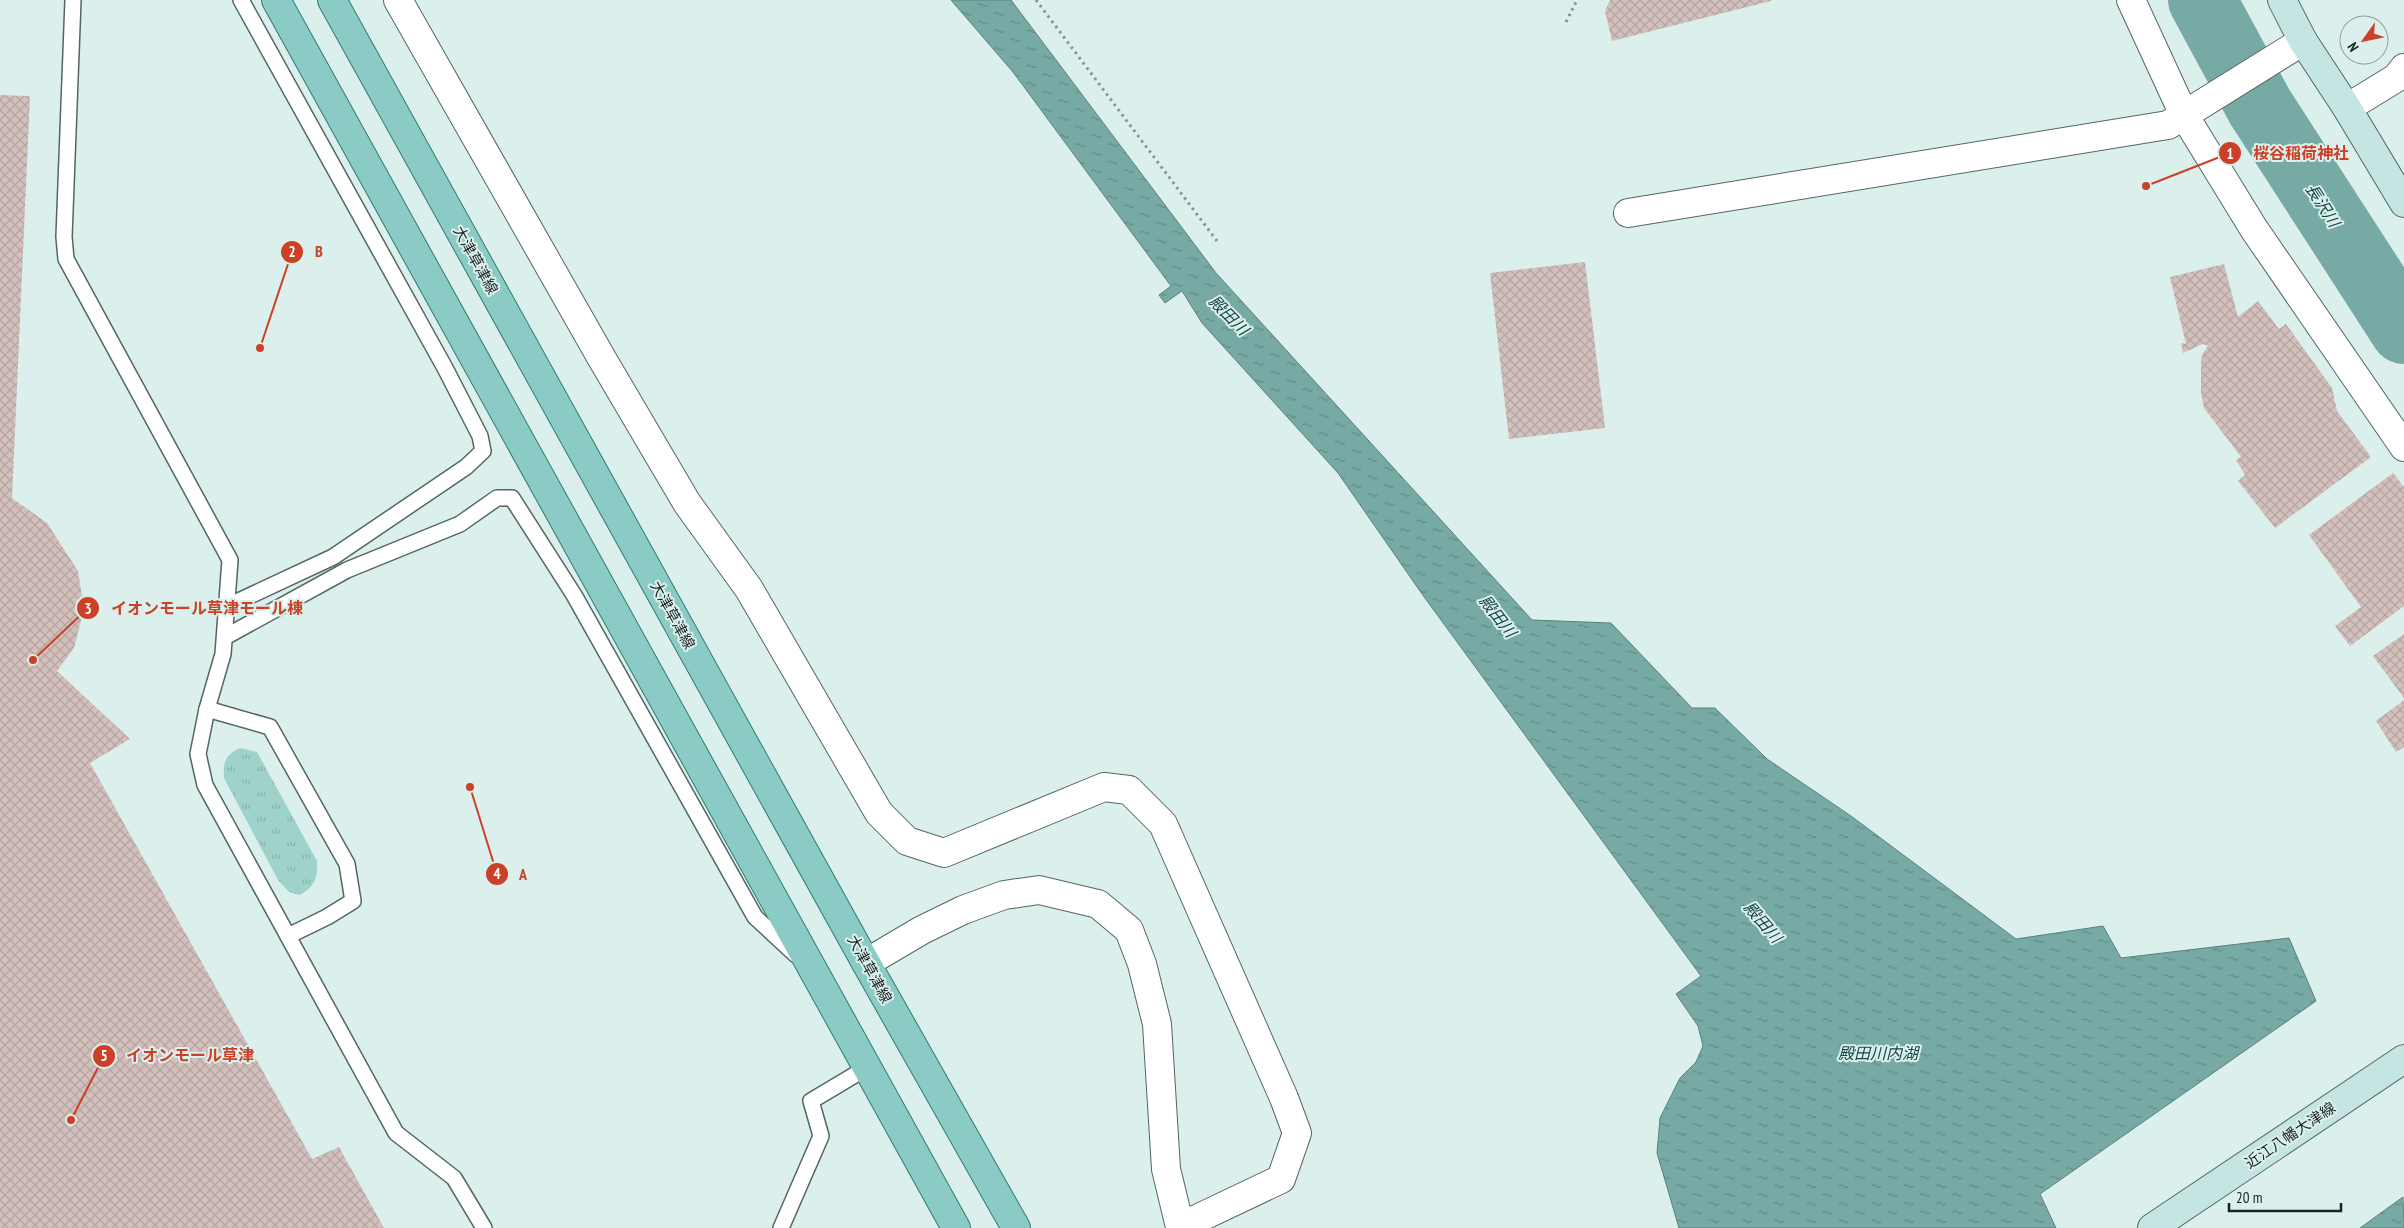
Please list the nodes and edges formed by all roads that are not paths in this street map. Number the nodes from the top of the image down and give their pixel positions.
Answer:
1 (74, 0) edge
2 (242, 0) edge
3 (276, 0) edge
4 (332, 0) edge
5 (398, 0) edge
6 (2132, 0) edge
7 (2282, 0) edge
8 (2294, 47) junction
9 (2404, 68) edge
10 (2347, 108) junction
11 (2195, 109) junction
12 (2404, 203) edge
13 (1628, 213) dead end
14 (2404, 447) edge
15 (228, 606) junction
16 (225, 637) junction
17 (207, 709) junction
18 (288, 936) junction
19 (866, 963) junction
20 (817, 975) junction
21 (2404, 1059) edge
22 (868, 1068) junction
23 (1180, 1227) edge
24 (484, 1228) edge
25 (781, 1228) edge
26 (956, 1228) edge
27 (1016, 1228) edge
28 (2152, 1228) edge

1 - 15 lane
2 - 15 lane
3 - 20 main road
4 - 19 main road, 大津草津線
5 - 23 street
6 - 11 street
7 - 8 main road
8 - 10 main road
8 - 11 street
9 - 10 street
10 - 12 main road
11 - 13 street
11 - 14 street
15 - 16 lane
16 - 17 lane
16 - 20 lane
17 - 18 lane
17 - 18 lane
18 - 24 lane
19 - 23 street
19 - 27 main road, 大津草津線
20 - 22 main road
21 - 28 main road, 近江八幡大津線
22 - 25 lane
22 - 26 main road

